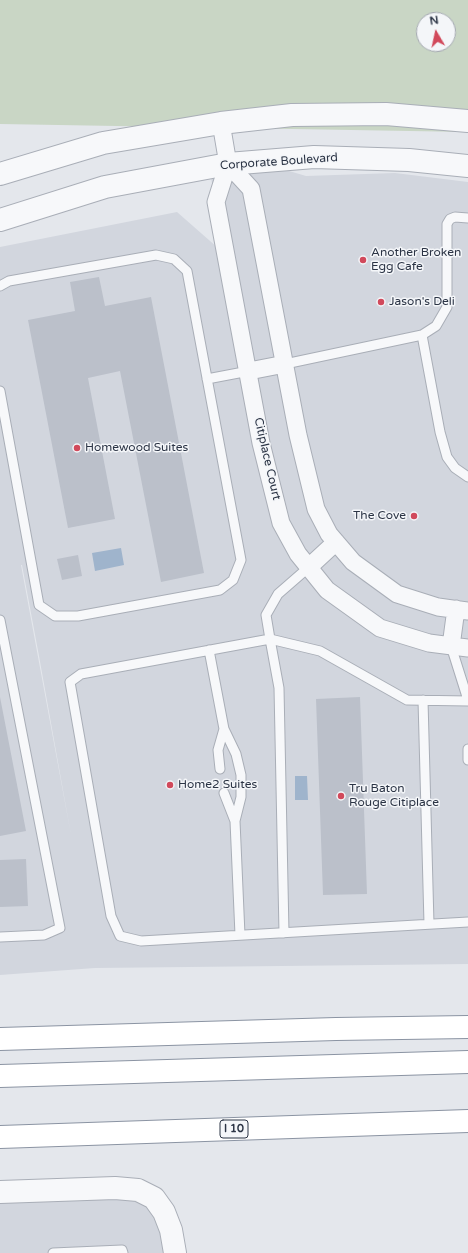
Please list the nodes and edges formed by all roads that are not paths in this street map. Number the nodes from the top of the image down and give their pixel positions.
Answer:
1 (468, 121) edge
2 (221, 123) junction
3 (228, 164) junction
4 (468, 166) edge
5 (0, 174) edge
6 (468, 218) edge
7 (0, 220) edge
8 (0, 286) edge
9 (422, 335) junction
10 (285, 364) junction
11 (249, 371) junction
12 (207, 379) junction
13 (0, 391) edge
14 (468, 477) edge
15 (336, 542) junction
16 (309, 567) junction
17 (462, 610) edge
18 (0, 620) edge
19 (270, 639) junction
20 (451, 646) junction
21 (468, 648) edge
22 (210, 650) junction
23 (423, 700) junction
24 (468, 700) edge
25 (224, 729) junction
26 (468, 749) edge
27 (468, 760) edge
28 (220, 769) dead end
29 (224, 793) dead end
30 (235, 821) junction
31 (468, 922) edge
32 (429, 924) junction
33 (284, 933) junction
34 (240, 935) junction
35 (0, 937) edge
36 (468, 1027) edge
37 (0, 1040) edge
38 (468, 1062) edge
39 (0, 1076) edge
40 (468, 1121) edge
41 (0, 1137) edge
42 (0, 1192) edge
43 (53, 1253) edge
44 (123, 1253) edge
45 (175, 1253) edge

1 - 2 street
2 - 3 street, Citiplace Court
2 - 5 street
3 - 4 street, Corporate Boulevard
3 - 7 street, Corporate Boulevard
3 - 10 street
3 - 11 street, Citiplace Court
6 - 9 lane
8 - 12 lane
9 - 10 lane
9 - 14 lane
10 - 11 street
10 - 15 street
11 - 12 lane
11 - 16 street, Citiplace Court
12 - 13 lane
15 - 16 street
15 - 17 street
16 - 19 lane
16 - 20 street, Citiplace Court
17 - 20 street
18 - 35 lane
19 - 22 lane
19 - 23 lane
19 - 33 lane
20 - 21 street, Citiplace Court
20 - 24 lane
22 - 25 lane
22 - 34 lane
23 - 24 lane
23 - 32 lane
25 - 28 lane
25 - 30 lane
26 - 27 lane
29 - 30 lane
30 - 34 lane
31 - 32 lane
32 - 33 lane
33 - 34 lane
36 - 37 highway
38 - 39 highway
40 - 41 highway, I 10
42 - 45 street
43 - 44 lane

